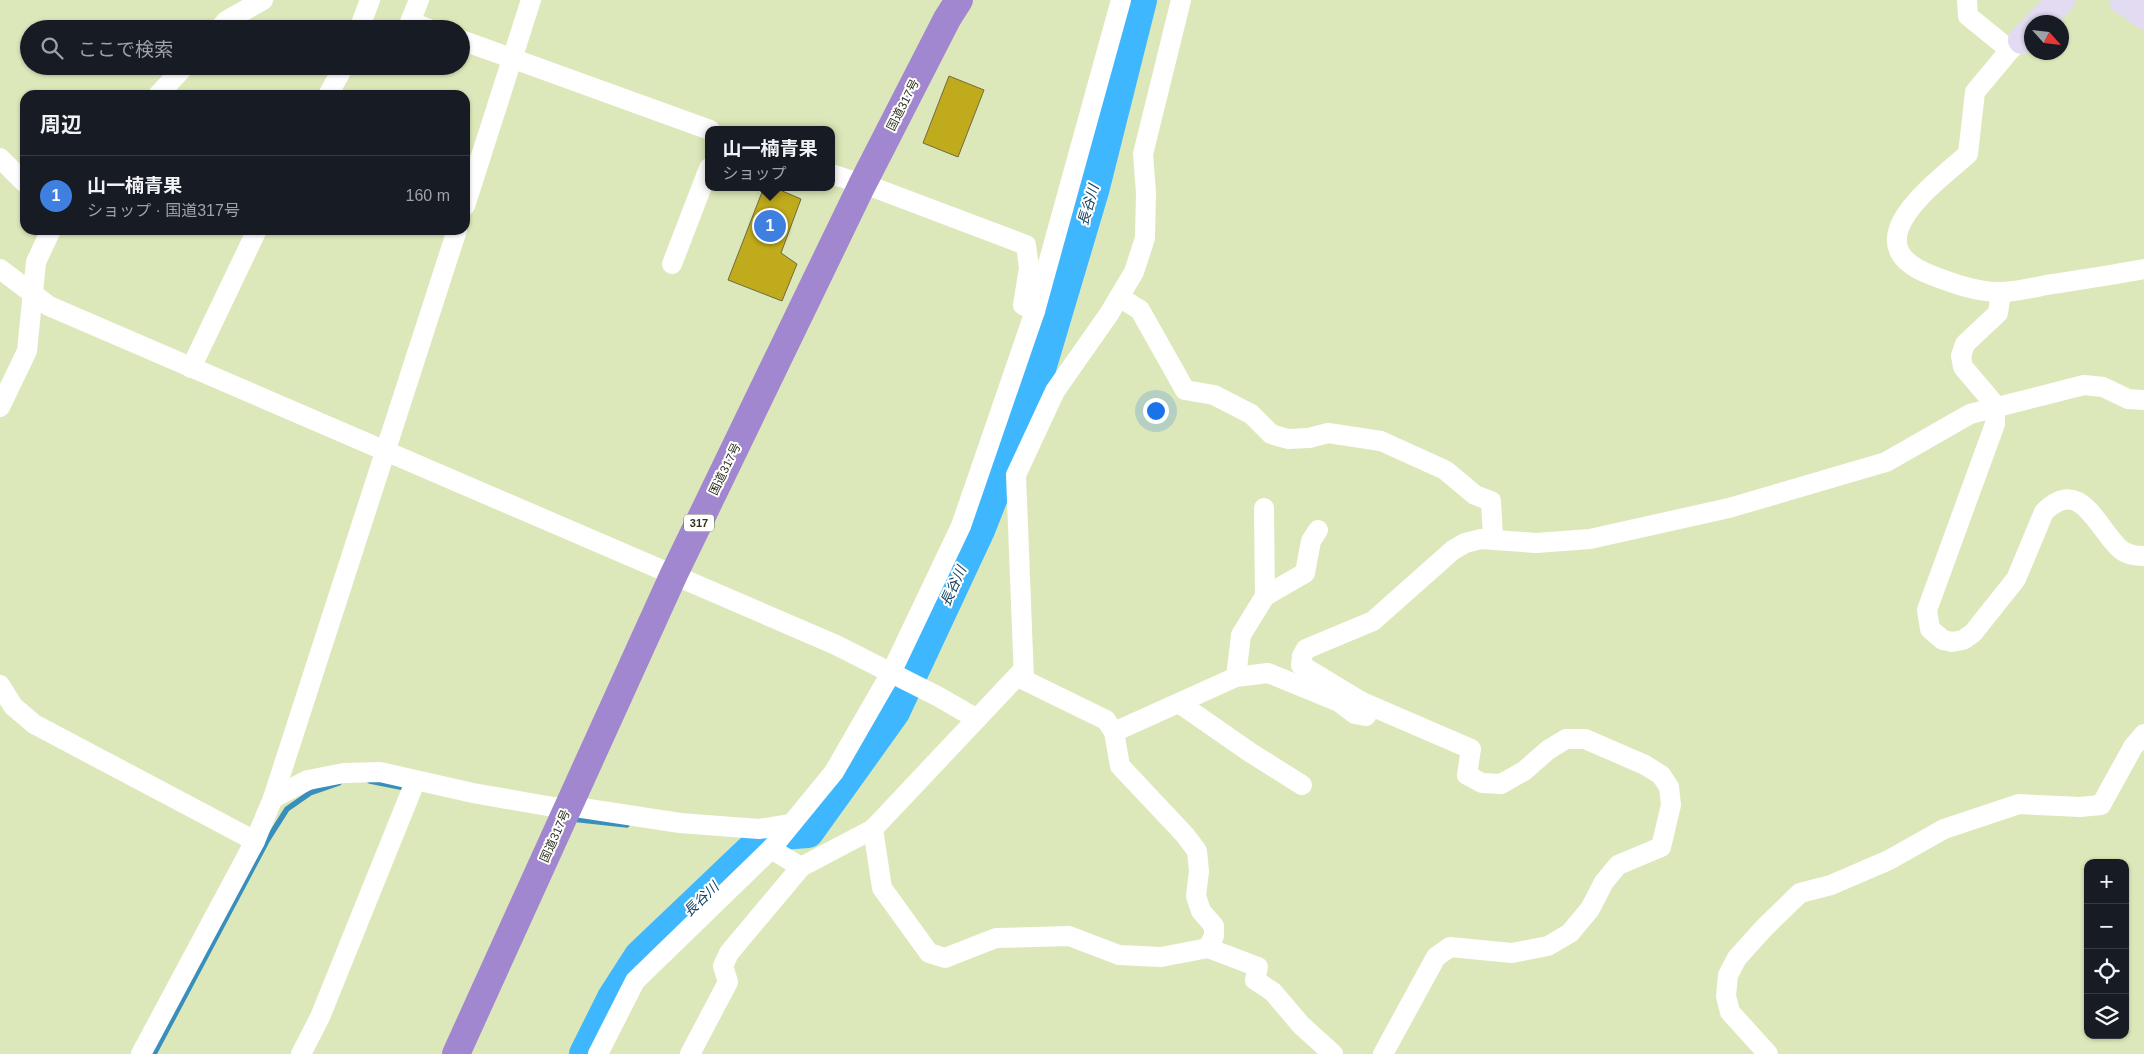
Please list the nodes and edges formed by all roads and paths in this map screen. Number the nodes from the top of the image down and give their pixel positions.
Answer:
1 (263, 0) edge
2 (370, 0) edge
3 (419, 0) edge
4 (530, 0) edge
5 (946, 0) edge
6 (960, 0) edge
7 (1121, 0) edge
8 (1181, 0) edge
9 (1967, 0) edge
10 (2061, 0) edge
11 (2123, 0) edge
12 (2144, 14) edge
13 (2046, 15) edge
14 (228, 20) edge
15 (363, 20) edge
16 (411, 20) edge
17 (2024, 35) edge
18 (2024, 38) edge
19 (470, 43) edge
20 (513, 59) junction
21 (176, 75) edge
22 (339, 75) edge
23 (162, 90) edge
24 (331, 90) edge
25 (705, 128) edge
26 (0, 158) edge
27 (835, 175) edge
28 (20, 178) edge
29 (705, 178) edge
30 (862, 184) junction
31 (470, 191) edge
32 (49, 235) edge
33 (254, 235) edge
34 (455, 235) edge
35 (672, 264) dead end
36 (0, 269) edge
37 (2144, 269) edge
38 (2001, 292) junction
39 (33, 294) junction
40 (1118, 297) junction
41 (1035, 311) junction
42 (191, 368) junction
43 (2144, 400) edge
44 (0, 407) edge
45 (1995, 407) junction
46 (385, 451) junction
47 (1264, 508) dead end
48 (1318, 530) dead end
49 (1493, 538) junction
50 (2144, 556) edge
51 (674, 574) junction
52 (1265, 596) junction
53 (1022, 671) junction
54 (894, 675) junction
55 (1236, 677) junction
56 (0, 686) edge
57 (1362, 702) junction
58 (1179, 703) junction
59 (977, 719) junction
60 (1114, 732) junction
61 (2144, 734) edge
62 (415, 782) junction
63 (1302, 785) dead end
64 (273, 798) junction
65 (568, 807) junction
66 (791, 824) junction
67 (873, 829) junction
68 (256, 841) junction
69 (770, 849) junction
70 (801, 867) junction
71 (1208, 948) junction
72 (141, 1054) edge
73 (301, 1054) edge
74 (456, 1054) edge
75 (598, 1054) edge
76 (690, 1054) edge
77 (1333, 1054) edge
78 (1383, 1054) edge
79 (1768, 1054) edge

1 - 14 street
2 - 15 street
3 - 16 street
4 - 20 street
5 - 30 highway
6 - 30 highway, 国道317号 / 317
7 - 41 street
8 - 40 street
9 - 17 street
10 - 13 street
11 - 12 street
18 - 38 street
19 - 20 street
20 - 25 street
20 - 31 street
21 - 23 street
22 - 24 street
26 - 28 street
27 - 30 street
29 - 35 street
30 - 41 street
30 - 51 highway, 国道317号 / 317
32 - 39 street
33 - 42 street
34 - 46 street
36 - 39 street
37 - 38 street
38 - 45 street
39 - 42 street
39 - 44 street
40 - 49 street
40 - 53 street
41 - 54 street
42 - 46 street
43 - 45 street
45 - 49 street
45 - 50 street
46 - 51 street
46 - 64 street
47 - 52 street
48 - 52 street
49 - 57 street
51 - 54 street
51 - 65 highway, 国道317号 / 317
52 - 55 street
53 - 59 street
53 - 60 street
54 - 59 street
54 - 66 street
55 - 57 street
55 - 58 street
56 - 68 street
57 - 78 street
58 - 60 street
58 - 63 street
59 - 67 street
60 - 71 street
61 - 79 street
62 - 64 street
62 - 65 street
62 - 73 street
64 - 68 street
65 - 66 street
65 - 74 highway, 国道317号 / 317
66 - 69 street
67 - 70 street
67 - 71 street
68 - 72 street
69 - 70 street
69 - 75 street
70 - 76 street
71 - 77 street

